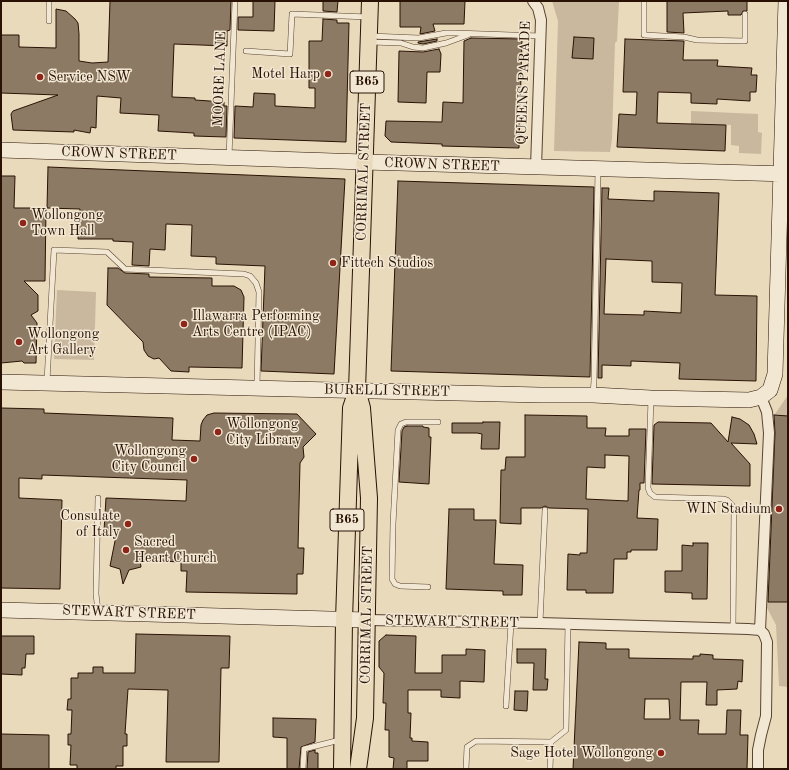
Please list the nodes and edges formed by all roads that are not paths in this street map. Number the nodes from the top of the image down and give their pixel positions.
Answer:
1 (49, 1) edge
2 (235, 1) edge
3 (370, 1) edge
4 (533, 1) edge
5 (644, 1) edge
6 (786, 1) edge
7 (745, 14) dead end
8 (369, 17) junction
9 (48, 21) dead end
10 (477, 34) junction
11 (540, 36) junction
12 (369, 39) junction
13 (246, 51) dead end
14 (786, 67) edge
15 (785, 93) edge
16 (785, 123) edge
17 (1, 150) edge
18 (229, 158) junction
19 (364, 162) junction
20 (536, 167) junction
21 (598, 168) junction
22 (784, 174) edge
23 (1, 382) edge
24 (47, 382) junction
25 (258, 388) junction
26 (357, 390) junction
27 (766, 394) junction
28 (593, 395) junction
29 (651, 398) junction
30 (438, 422) dead end
31 (98, 498) dead end
32 (544, 510) dead end
33 (428, 587) dead end
34 (1, 610) edge
35 (98, 613) junction
36 (344, 620) junction
37 (367, 620) junction
38 (511, 623) junction
39 (540, 623) junction
40 (568, 624) junction
41 (733, 628) junction
42 (760, 630) junction
43 (506, 706) dead end
44 (343, 740) junction
45 (551, 742) junction
46 (303, 769) edge
47 (342, 769) edge
48 (358, 769) edge
49 (466, 769) edge
50 (550, 769) edge
51 (758, 769) edge

1 - 9 lane
2 - 18 lane, MOORE LANE
3 - 8 main road, CORRIMAL STREET / B65
4 - 11 street, QUEENS PARADE
5 - 7 lane
6 - 14 main road
8 - 12 main road, CORRIMAL STREET / B65
8 - 13 lane
10 - 11 lane
10 - 12 lane
10 - 12 lane
11 - 20 street, QUEENS PARADE
12 - 19 main road, CORRIMAL STREET / B65
14 - 15 main road
15 - 16 main road
16 - 22 main road
17 - 18 main road, CROWN STREET
18 - 19 main road, CROWN STREET
19 - 20 main road, CROWN STREET
19 - 26 main road, CORRIMAL STREET / B65
20 - 21 main road, CROWN STREET
21 - 22 main road, CROWN STREET
21 - 28 lane
22 - 27 main road
23 - 24 main road, BURELLI STREET
24 - 25 main road, BURELLI STREET
24 - 25 lane
25 - 26 main road, BURELLI STREET
26 - 28 main road, BURELLI STREET
26 - 36 main road, CORRIMAL STREET / B65
26 - 37 main road, CORRIMAL STREET
27 - 29 main road, BURELLI STREET
27 - 42 street
28 - 29 main road, BURELLI STREET
29 - 41 lane
30 - 33 lane
31 - 35 lane
32 - 39 lane
34 - 35 main road, STEWART STREET
35 - 36 main road, STEWART STREET
36 - 37 main road, STEWART STREET
36 - 44 main road, CORRIMAL STREET / B65
37 - 38 street, STEWART STREET
37 - 48 main road, CORRIMAL STREET
38 - 39 street, STEWART STREET
38 - 43 lane
39 - 40 street, STEWART STREET
40 - 41 street, STEWART STREET
40 - 45 lane
41 - 42 street, STEWART STREET
42 - 51 street
44 - 46 lane
44 - 47 main road, CORRIMAL STREET / B65
45 - 49 lane
45 - 50 lane

